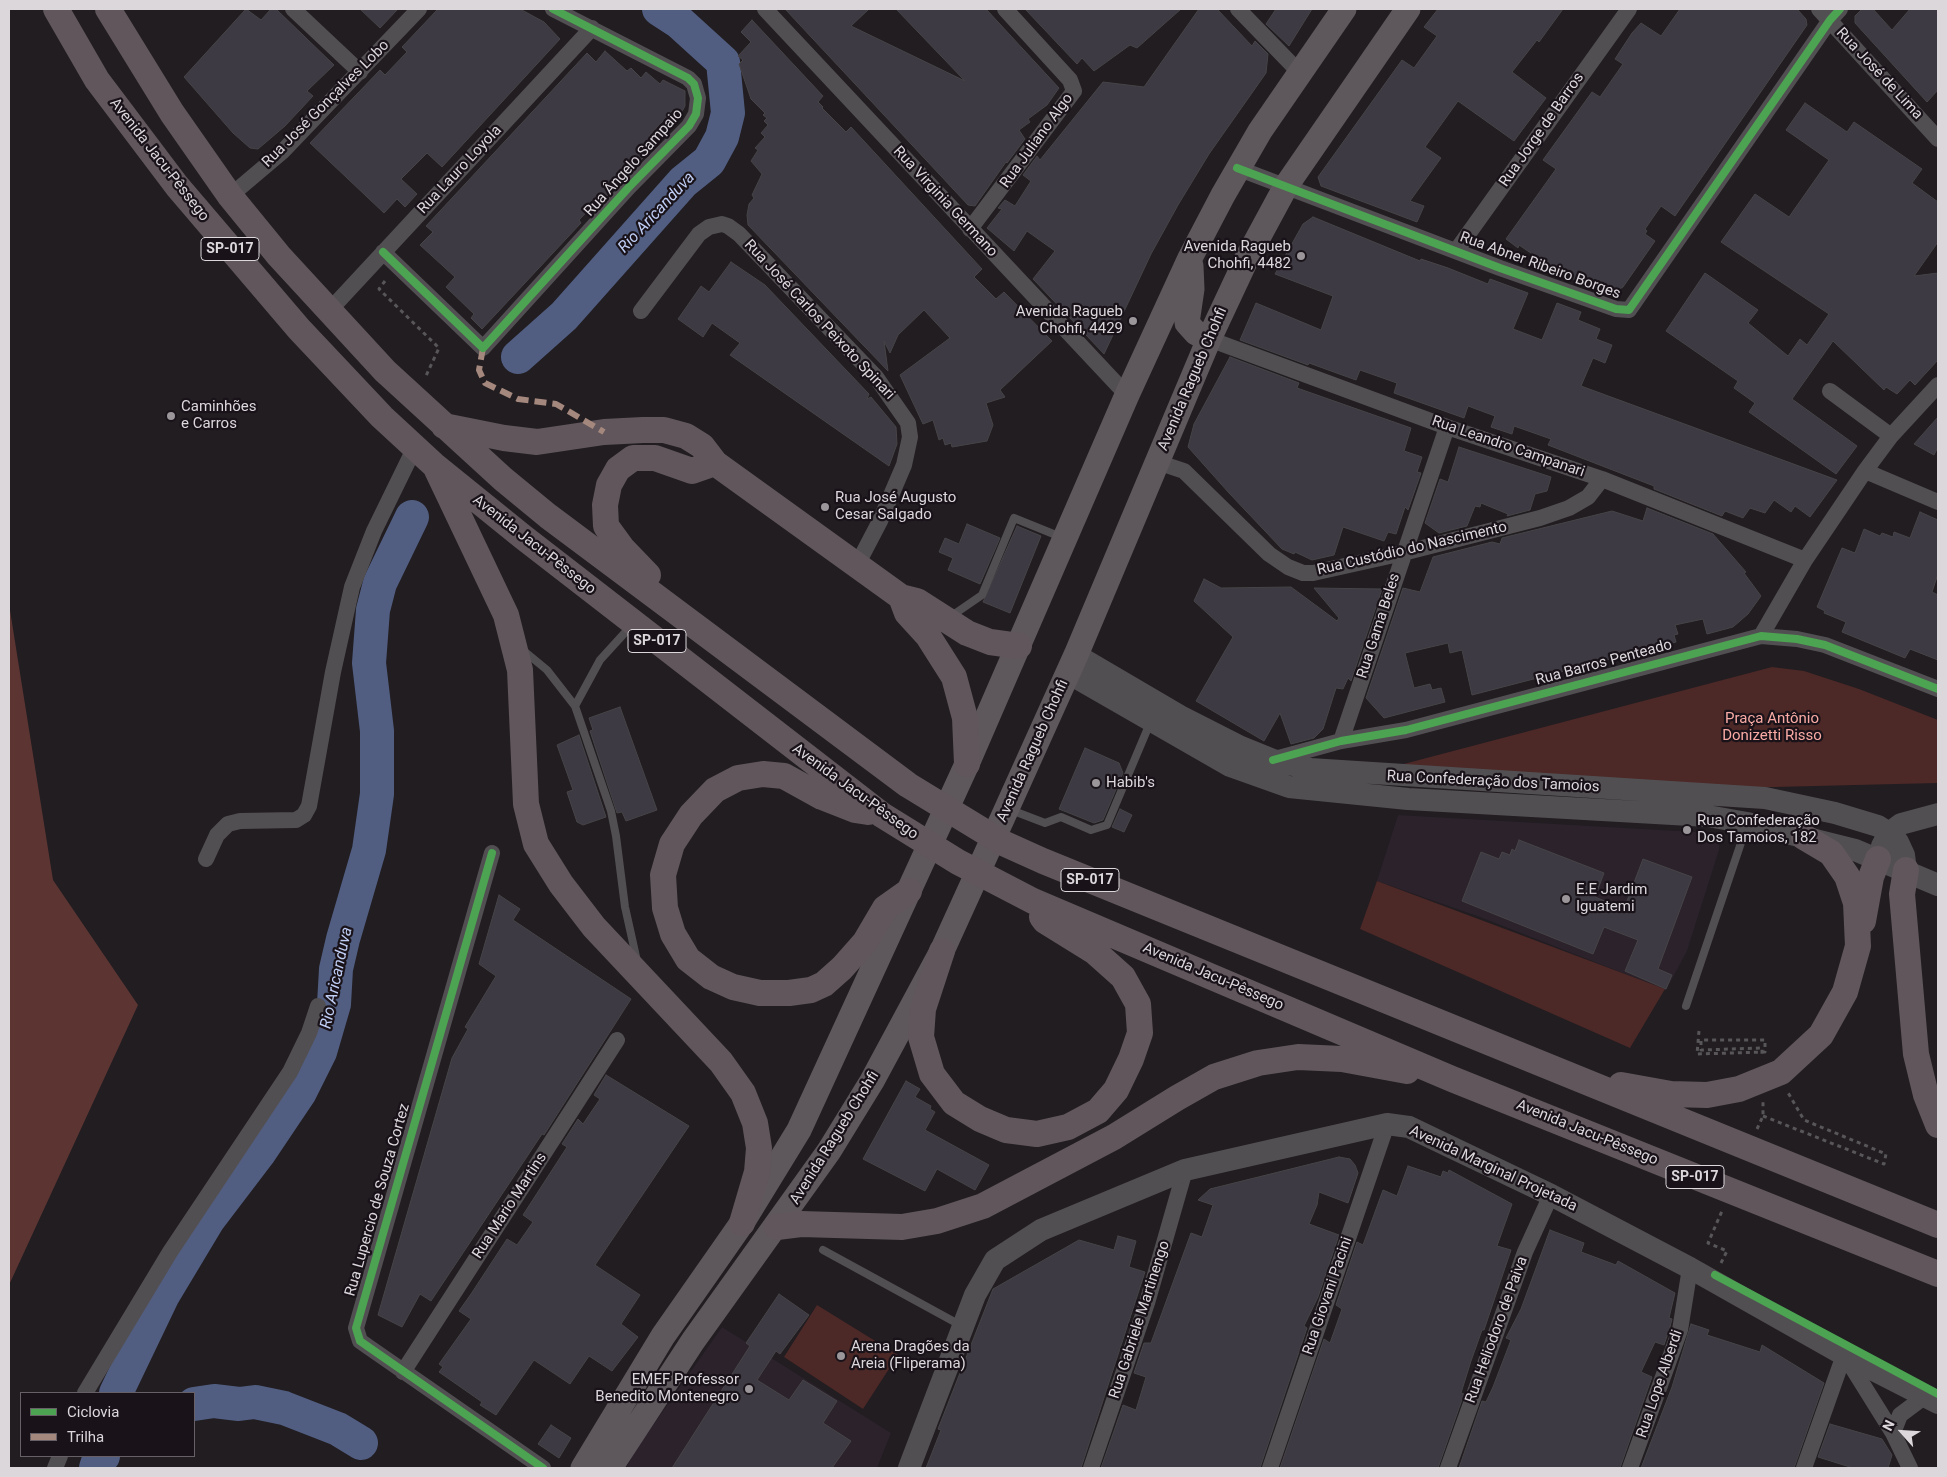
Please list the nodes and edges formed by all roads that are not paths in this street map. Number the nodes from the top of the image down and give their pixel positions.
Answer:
1 (56, 9) edge
2 (108, 9) edge
3 (293, 9) edge
4 (419, 9) edge
5 (553, 9) edge
6 (765, 9) edge
7 (1005, 9) edge
8 (1344, 9) edge
9 (1408, 9) edge
10 (1629, 9) edge
11 (1241, 11) edge
12 (1830, 13) edge
13 (592, 28) junction
14 (360, 72) junction
15 (1300, 73) junction
16 (1938, 139) edge
17 (1237, 168) junction
18 (1286, 186) junction
19 (230, 196) junction
20 (970, 229) junction
21 (1456, 251) junction
22 (383, 252) junction
23 (1190, 258) junction
24 (641, 311) dead end
25 (328, 312) junction
26 (1209, 338) junction
27 (1938, 385) edge
28 (1830, 391) dead end
29 (1126, 395) junction
30 (444, 426) junction
31 (1447, 426) junction
32 (1891, 436) junction
33 (415, 447) junction
34 (1157, 462) junction
35 (715, 463) junction
36 (434, 465) junction
37 (1865, 471) junction
38 (1602, 479) junction
39 (1938, 502) edge
40 (1065, 539) junction
41 (1404, 553) junction
42 (1805, 560) junction
43 (857, 565) junction
44 (901, 597) junction
45 (664, 604) junction
46 (946, 620) junction
47 (634, 623) junction
48 (1761, 636) junction
49 (512, 641) junction
50 (1020, 646) junction
51 (1072, 664) junction
52 (1938, 689) edge
53 (575, 706) junction
54 (1151, 721) junction
55 (1341, 741) junction
56 (1273, 760) junction
57 (967, 764) junction
58 (1005, 813) junction
59 (1938, 814) edge
60 (882, 815) junction
61 (1747, 823) junction
62 (1889, 832) junction
63 (1804, 836) junction
64 (492, 853) dead end
65 (206, 859) dead end
66 (1878, 859) junction
67 (1906, 870) junction
68 (1938, 885) edge
69 (909, 891) junction
70 (1033, 901) junction
71 (1858, 946) junction
72 (942, 951) junction
73 (642, 977) junction
74 (318, 1006) dead end
75 (1686, 1006) dead end
76 (618, 1040) dead end
77 (1562, 1074) junction
78 (1452, 1079) junction
79 (1386, 1124) junction
80 (1938, 1125) edge
81 (1185, 1170) junction
82 (1551, 1195) junction
83 (742, 1223) junction
84 (1938, 1225) edge
85 (777, 1227) junction
86 (823, 1250) dead end
87 (1690, 1268) junction
88 (1938, 1274) edge
89 (962, 1326) junction
90 (1844, 1354) junction
91 (403, 1372) junction
92 (86, 1392) edge
93 (1931, 1400) edge
94 (1893, 1433) junction
95 (543, 1468) edge
96 (583, 1468) edge
97 (610, 1468) edge
98 (909, 1468) edge
99 (1091, 1468) edge
100 (1270, 1468) edge
101 (1448, 1468) edge
102 (1630, 1468) edge
103 (1804, 1468) edge
104 (1910, 1468) edge

1 - 33 highway, Avenida Jacu-Pêssego / SP-017
2 - 19 highway, Avenida Jacu-Pêssego / SP-017
3 - 14 street
4 - 14 street, Rua José Gonçalves Lobo
5 - 13 street, Rua Ângelo Sampaio
6 - 20 street, Rua Virginia Germano
7 - 20 street, Rua Juliano Algo
8 - 15 main road
9 - 18 main road, Avenida Ragueb Chohfi
10 - 21 street, Rua Jorge de Barros
11 - 15 street
12 - 16 street, Rua José de Lima
12 - 21 street, Rua Abner Ribeiro Borges
13 - 22 street, Rua Lauro Loyola
13 - 22 street, Rua Ângelo Sampaio
14 - 19 street, Rua José Gonçalves Lobo
15 - 17 main road
17 - 18 street, Rua Abner Ribeiro Borges
17 - 23 main road
18 - 21 street, Rua Abner Ribeiro Borges
18 - 26 main road, Avenida Ragueb Chohfi
19 - 25 highway, Avenida Jacu-Pêssego / SP-017
20 - 29 street, Rua Virginia Germano
22 - 25 street, Rua Lauro Loyola
23 - 26 main road
23 - 29 main road
24 - 43 street, Rua José Carlos Peixoto Spinari
25 - 30 highway, Avenida Jacu-Pêssego / SP-017
26 - 31 street, Rua Leandro Campanari
26 - 34 main road, Avenida Ragueb Chohfi
27 - 32 street
28 - 32 street
29 - 40 main road
30 - 35 highway
30 - 45 highway, Avenida Jacu-Pêssego / SP-017
31 - 38 street, Rua Leandro Campanari
31 - 41 street, Rua Gama Beles
32 - 37 street
33 - 36 highway, Avenida Jacu-Pêssego / SP-017
33 - 65 street
34 - 41 street, Rua Custódio do Nascimento
34 - 51 main road, Avenida Ragueb Chohfi
35 - 43 highway
35 - 45 highway
36 - 47 highway, Avenida Jacu-Pêssego / SP-017
36 - 49 highway
37 - 39 street
37 - 42 street
38 - 41 street, Rua Custódio do Nascimento
38 - 42 street, Rua Leandro Campanari
40 - 46 lane
40 - 50 main road
41 - 55 street, Rua Gama Beles
42 - 48 street
43 - 44 highway
44 - 46 highway
44 - 57 highway
45 - 77 highway, Avenida Jacu-Pêssego / SP-017
46 - 50 highway
47 - 53 lane
47 - 60 highway, Avenida Jacu-Pêssego / SP-017
48 - 52 street, Rua Barros Penteado
48 - 55 street, Rua Barros Penteado
49 - 53 lane
49 - 73 highway
50 - 57 main road
51 - 54 main road, Rua Confederação dos Tamoios
51 - 56 main road, Rua Confederação dos Tamoios
51 - 58 main road, Avenida Ragueb Chohfi
53 - 73 lane
54 - 58 lane
54 - 61 main road, Rua Confederação dos Tamoios
55 - 56 street, Rua Barros Penteado
56 - 62 main road, Rua Confederação dos Tamoios
57 - 69 main road
58 - 72 main road, Avenida Ragueb Chohfi
59 - 62 main road
60 - 69 highway
60 - 70 highway, Avenida Jacu-Pêssego / SP-017
61 - 63 main road, Rua Confederação dos Tamoios
61 - 75 lane
62 - 66 main road
62 - 67 main road
63 - 66 main road, Rua Confederação dos Tamoios
63 - 71 highway
64 - 91 street, Rua Lupercio de Souza Cortez
66 - 67 main road, Rua Confederação dos Tamoios
66 - 71 highway
67 - 68 main road, Rua Confederação dos Tamoios
67 - 80 highway
69 - 83 main road
70 - 72 highway
70 - 78 highway, Avenida Jacu-Pêssego / SP-017
71 - 77 highway
72 - 85 main road, Avenida Ragueb Chohfi
73 - 83 highway
74 - 92 street
76 - 91 street, Rua Mario Martins
77 - 84 highway, Avenida Jacu-Pêssego / SP-017
78 - 85 highway
78 - 88 highway, Avenida Jacu-Pêssego / SP-017
79 - 81 main road, Avenida Marginal Projetada
79 - 82 main road, Avenida Marginal Projetada
79 - 100 street, Rua Giovani Pacini
81 - 89 main road, Avenida Marginal Projetada
81 - 99 street, Rua Gabriele Martinengo
82 - 87 main road, Avenida Marginal Projetada
82 - 101 street, Rua Heliodoro de Paiva
83 - 96 main road
85 - 97 main road, Avenida Ragueb Chohfi
86 - 89 lane
87 - 90 main road, Avenida Marginal Projetada
87 - 102 street, Rua Lope Alberdi
89 - 98 main road
90 - 93 main road, Avenida Marginal Projetada
90 - 94 street
90 - 103 street
91 - 95 street, Rua Lupercio de Souza Cortez
93 - 94 street
94 - 104 street

